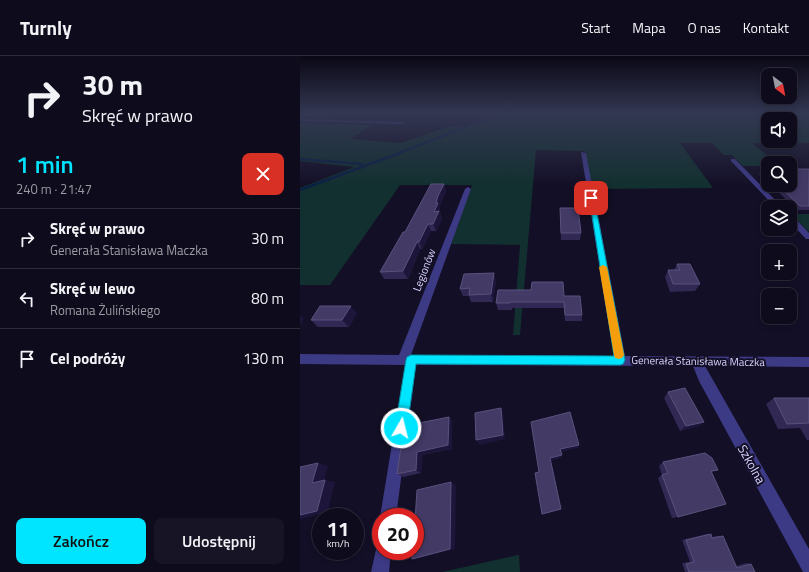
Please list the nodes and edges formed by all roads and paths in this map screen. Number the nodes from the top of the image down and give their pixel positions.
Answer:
1 (583, 153) dead end
2 (733, 160) dead end
3 (468, 189) dead end
4 (772, 200) edge
5 (797, 225) edge
6 (809, 238) edge
7 (300, 360) edge
8 (407, 360) junction
9 (620, 360) junction
10 (697, 362) junction
11 (809, 362) edge
12 (389, 508) edge
13 (382, 560) edge
14 (809, 566) edge
15 (380, 572) edge

1 - 9 street
2 - 4 street
3 - 8 street, Legionów
5 - 6 street
7 - 8 street, Generała Stanisława Maczka
8 - 9 street, Generała Stanisława Maczka
8 - 12 street, Legionów
9 - 10 street, Generała Stanisława Maczka
10 - 11 street, Generała Stanisława Maczka
10 - 14 street, Szkolna
13 - 15 street

